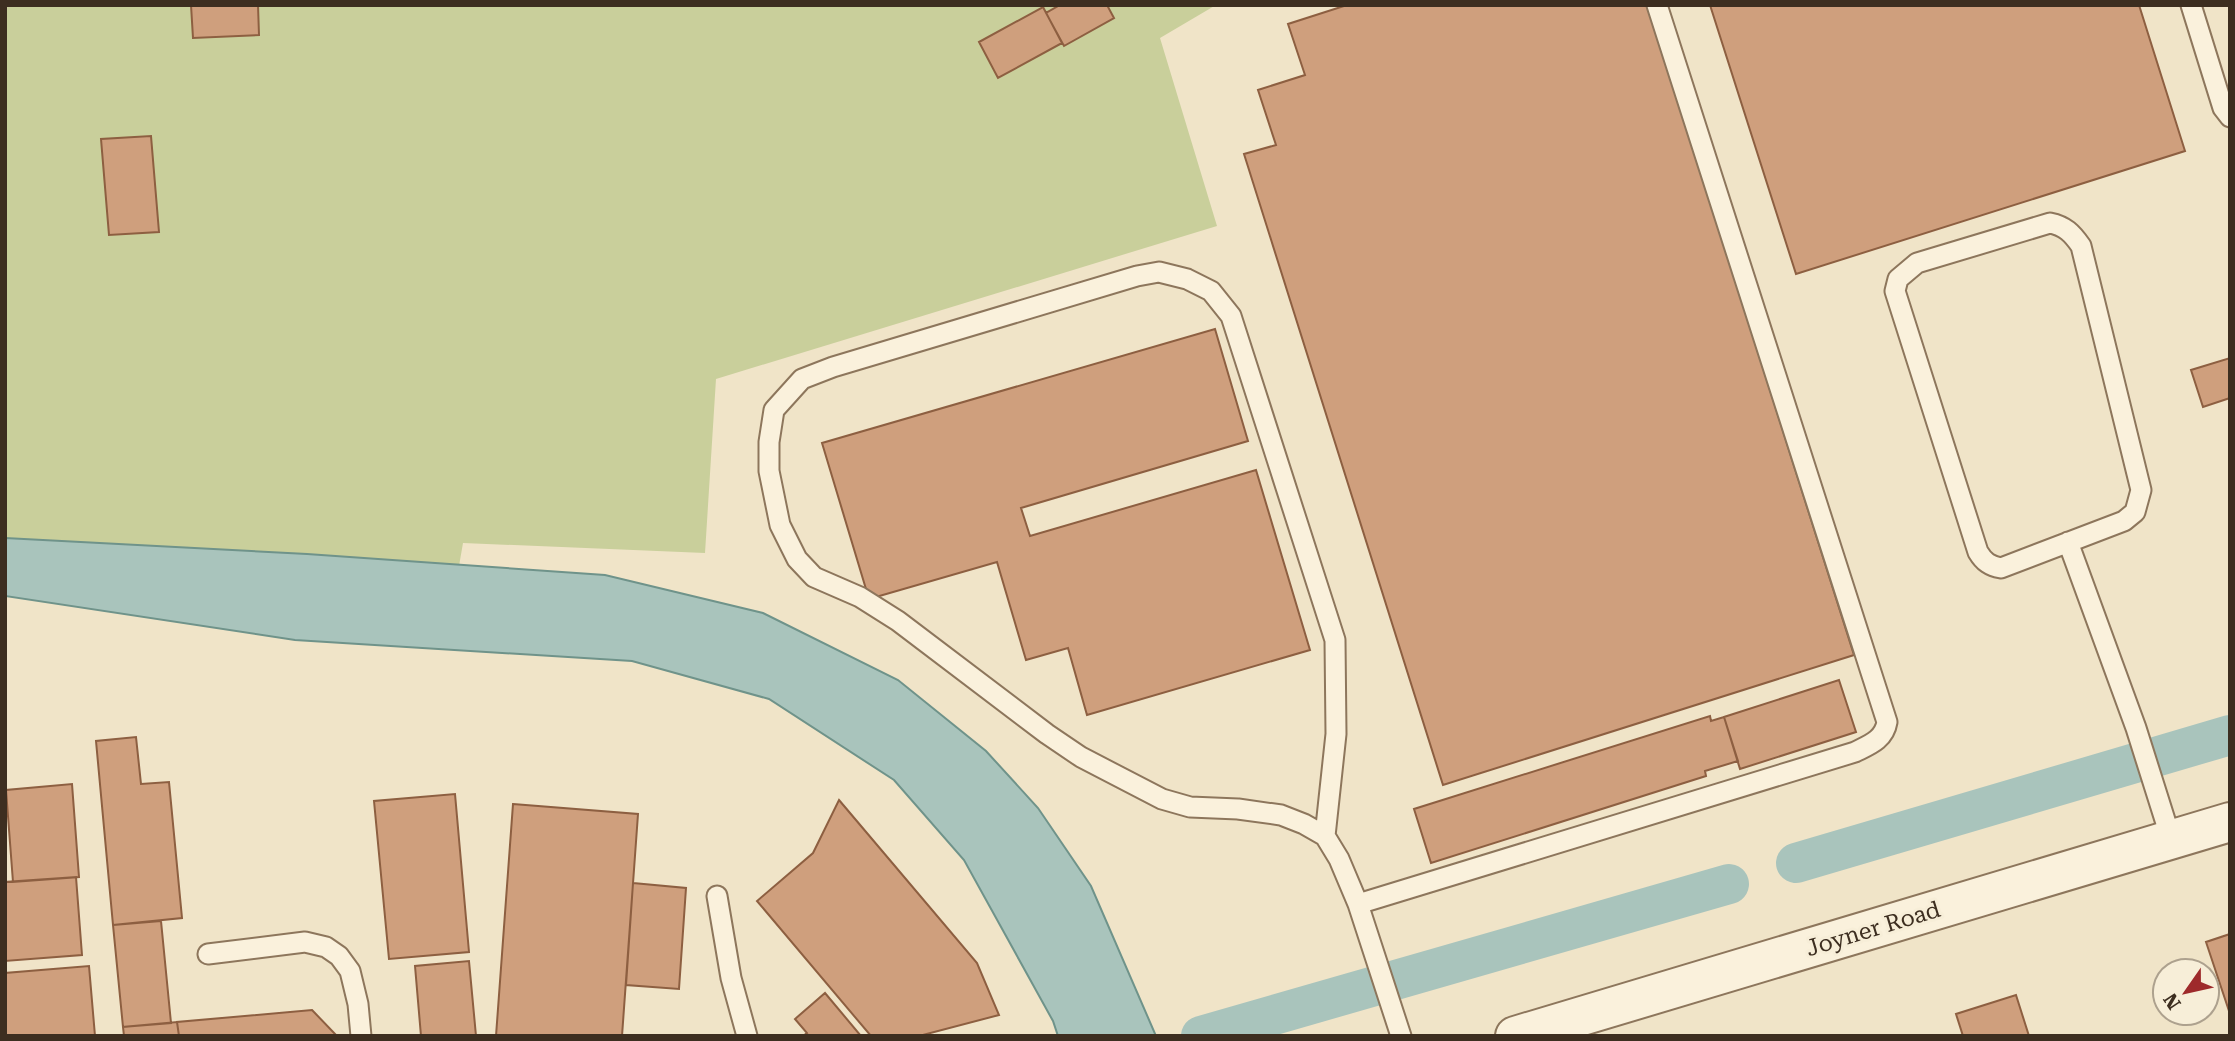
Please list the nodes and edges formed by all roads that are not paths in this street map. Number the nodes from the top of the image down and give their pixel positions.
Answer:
1 (1657, 5) edge
2 (2191, 5) edge
3 (2230, 117) edge
4 (2068, 542) junction
5 (2230, 822) edge
6 (1325, 836) junction
7 (2171, 839) junction
8 (717, 897) dead end
9 (1358, 904) junction
10 (208, 954) dead end
11 (1398, 1027) edge
12 (1521, 1035) edge
13 (361, 1036) edge
14 (747, 1036) edge

1 - 9 lane
2 - 3 lane
4 - 4 lane
4 - 7 lane
5 - 7 street, Joyner Road
6 - 6 lane
6 - 9 lane
7 - 12 street, Joyner Road
8 - 14 lane
9 - 11 lane
10 - 13 lane

